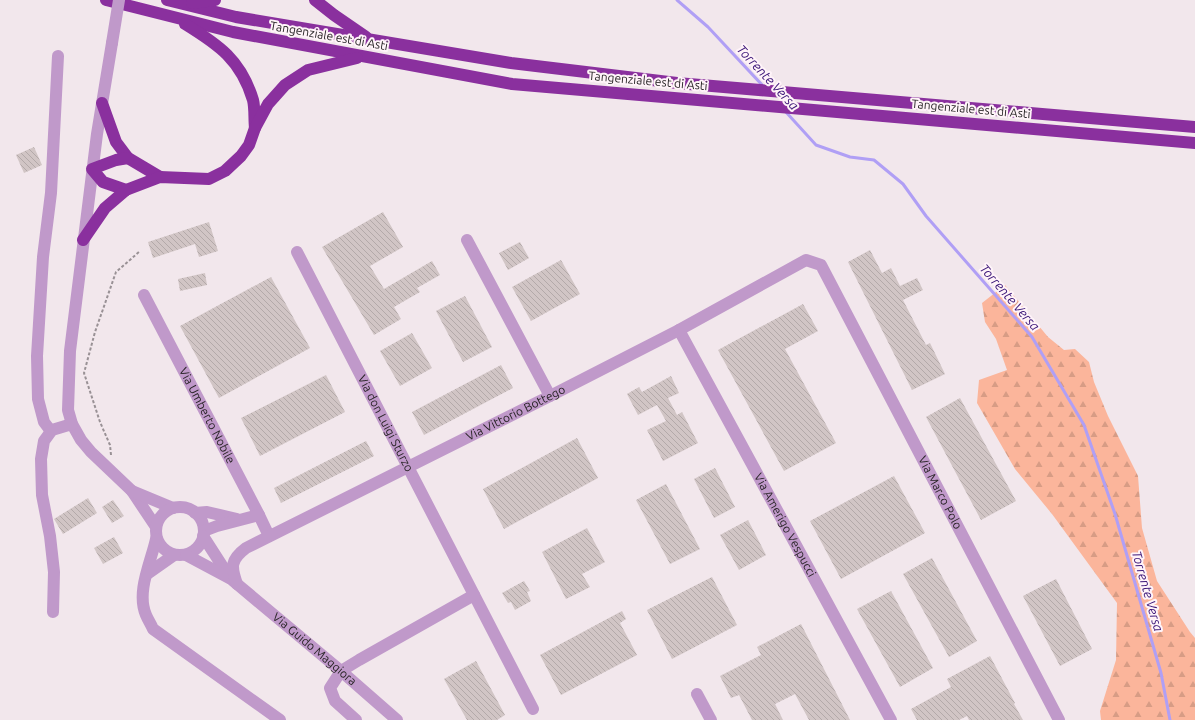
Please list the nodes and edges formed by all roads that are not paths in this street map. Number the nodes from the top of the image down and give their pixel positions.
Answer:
1 (106, 0) edge
2 (119, 0) edge
3 (167, 0) edge
4 (215, 0) edge
5 (315, 0) edge
6 (182, 4) junction
7 (175, 18) junction
8 (371, 40) junction
9 (58, 56) dead end
10 (364, 56) junction
11 (102, 103) junction
12 (1195, 127) edge
13 (255, 128) junction
14 (1195, 143) edge
15 (128, 158) junction
16 (92, 170) junction
17 (160, 177) junction
18 (126, 190) junction
19 (83, 240) junction
20 (467, 240) dead end
21 (297, 252) dead end
22 (821, 265) joint
23 (144, 295) dead end
24 (679, 330) junction
25 (550, 396) junction
26 (72, 424) junction
27 (52, 430) junction
28 (408, 466) junction
29 (132, 492) junction
30 (173, 508) junction
31 (195, 513) junction
32 (259, 515) junction
33 (238, 520) junction
34 (156, 533) junction
35 (203, 534) junction
36 (269, 536) junction
37 (174, 555) junction
38 (186, 555) junction
39 (146, 575) junction
40 (234, 581) junction
41 (474, 596) junction
42 (53, 612) dead end
43 (342, 672) junction
44 (697, 694) dead end
45 (533, 709) dead end
46 (280, 720) edge
47 (356, 720) edge
48 (397, 720) edge
49 (711, 720) edge
50 (891, 720) edge
51 (1059, 720) edge

1 - 7 highway, Tangenziale est di Asti
2 - 11 street, bridge
3 - 6 highway, Tangenziale est di Asti
4 - 6 highway
5 - 8 highway
6 - 8 highway, Tangenziale est di Asti
7 - 10 highway, Tangenziale est di Asti
7 - 13 highway
8 - 12 highway, Tangenziale est di Asti
9 - 27 street
10 - 13 highway
10 - 14 highway, Tangenziale est di Asti
11 - 15 highway
11 - 16 street
13 - 17 highway
15 - 16 highway
15 - 17 highway
16 - 18 highway
16 - 19 street
17 - 18 highway
18 - 19 highway
19 - 26 street
20 - 25 street
21 - 28 street, Via don Luigi Sturzo
22 - 24 street, Via Vittorio Bottego
22 - 51 street, Via Marco Polo
23 - 32 street, Via Umberto Nobile
24 - 25 street, Via Vittorio Bottego
24 - 50 street, Via Amerigo Vespucci
25 - 28 street, Via Vittorio Bottego
26 - 27 street
26 - 29 street
27 - 42 street
28 - 36 street, Via Vittorio Bottego
28 - 41 street, Via don Luigi Sturzo
29 - 30 street
29 - 34 street
30 - 31 street
30 - 34 street
31 - 33 street
31 - 35 street
32 - 33 street
32 - 36 street, Via Umberto Nobile
33 - 35 street
34 - 37 street
34 - 39 street
35 - 38 street
35 - 40 street, Via Guido Maggiora
36 - 40 street, Via Vittorio Bottego
37 - 38 street
37 - 39 street
38 - 40 street, Via Guido Maggiora
39 - 46 street
40 - 43 street, Via Guido Maggiora
41 - 43 street
41 - 45 street, Via don Luigi Sturzo
43 - 47 street
43 - 48 street, Via Guido Maggiora
44 - 49 street

